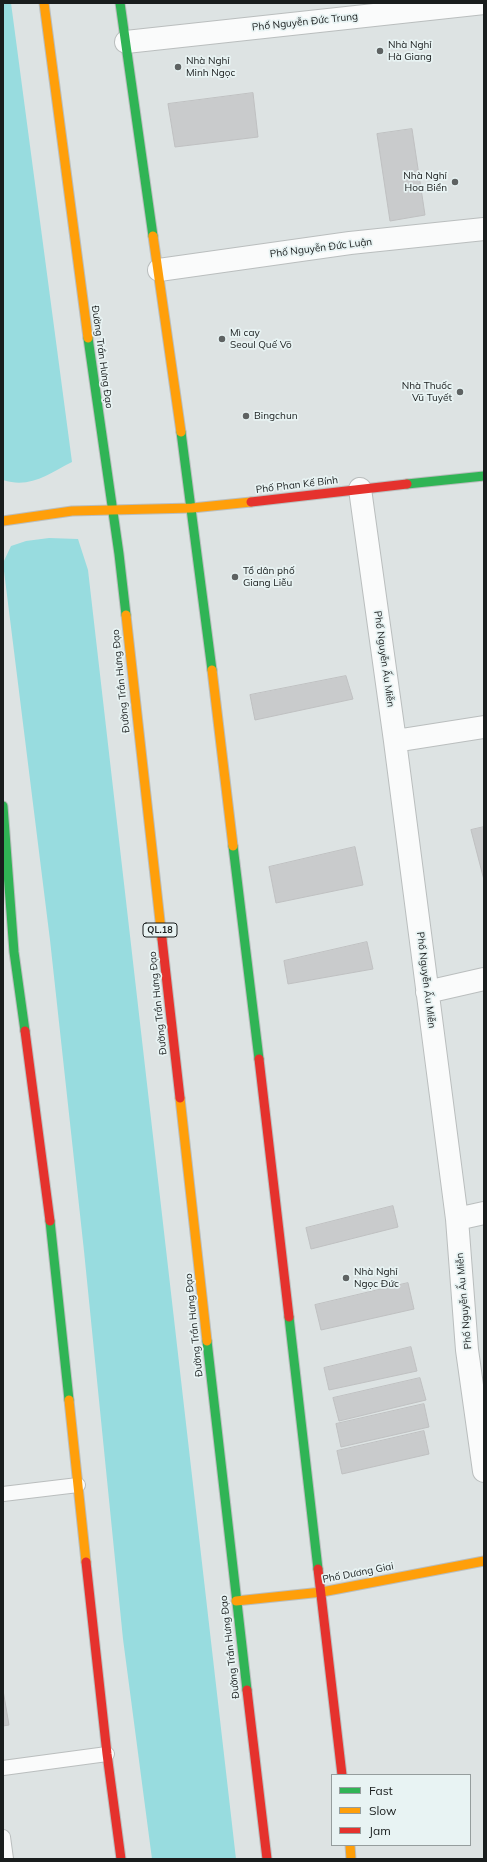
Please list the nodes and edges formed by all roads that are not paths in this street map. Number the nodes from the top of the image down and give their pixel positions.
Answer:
1 (44, 3) edge
2 (120, 3) edge
3 (484, 3) edge
4 (126, 42) junction
5 (484, 229) edge
6 (159, 270) junction
7 (484, 476) edge
8 (360, 489) junction
9 (192, 508) junction
10 (112, 509) junction
11 (3, 521) edge
12 (484, 727) edge
13 (395, 741) junction
14 (3, 806) edge
15 (8, 953) edge
16 (484, 980) edge
17 (427, 992) junction
18 (484, 1213) edge
19 (457, 1219) junction
20 (476, 1348) edge
21 (484, 1471) edge
22 (78, 1485) junction
23 (3, 1494) edge
24 (484, 1561) edge
25 (322, 1592) junction
26 (236, 1601) junction
27 (107, 1754) junction
28 (3, 1768) edge
29 (342, 1774) edge
30 (3, 1837) edge
31 (350, 1846) edge
32 (6, 1859) edge
33 (121, 1859) edge
34 (267, 1859) edge
35 (351, 1859) edge

1 - 10 main road, Đường Trần Hưng Đạo / QL.18
2 - 4 main road
3 - 4 street, Phố Nguyễn Đức Trung
4 - 6 main road
5 - 6 street, Phố Nguyễn Đức Luận
6 - 9 main road
7 - 8 main road, Phố Phan Kế Bính
8 - 9 main road, Phố Phan Kế Bính
8 - 13 street, Phố Nguyễn Ấu Miễn
9 - 10 main road, Phố Phan Kế Bính
9 - 25 main road
10 - 11 main road, Phố Phan Kế Bính
10 - 26 main road, Đường Trần Hưng Đạo / QL.18
12 - 13 street
13 - 17 street, Phố Nguyễn Ấu Miễn
14 - 15 main road
15 - 22 main road
16 - 17 street
17 - 19 street, Phố Nguyễn Ấu Miễn
18 - 19 street
19 - 20 street, Phố Nguyễn Ấu Miễn
20 - 21 street, Phố Nguyễn Ấu Miễn
22 - 23 lane
22 - 27 main road
24 - 25 main road, Phố Dương Giai
25 - 26 main road, Phố Dương Giai
25 - 29 main road
26 - 34 main road, Đường Trần Hưng Đạo / QL.18
27 - 28 lane
27 - 33 main road
30 - 32 lane
31 - 35 main road

